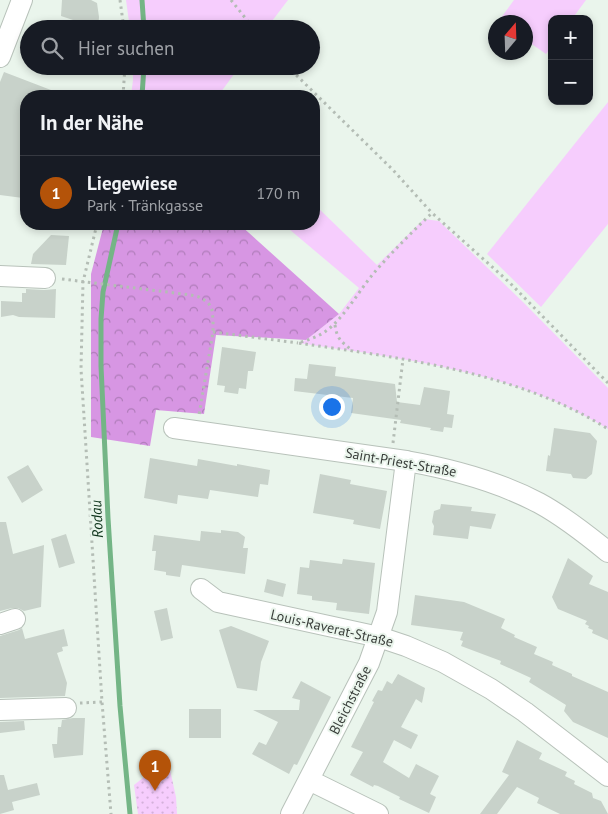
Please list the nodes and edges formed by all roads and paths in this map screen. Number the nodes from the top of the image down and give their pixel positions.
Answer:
1 (22, 0) edge
2 (120, 0) edge
3 (231, 0) edge
4 (7, 20) edge
5 (123, 20) edge
6 (247, 20) edge
7 (0, 57) edge
8 (125, 75) edge
9 (296, 75) edge
10 (124, 90) edge
11 (311, 90) edge
12 (320, 98) edge
13 (432, 213) junction
14 (96, 230) edge
15 (0, 276) edge
16 (45, 278) joint
17 (83, 282) junction
18 (335, 324) junction
19 (213, 332) junction
20 (298, 343) junction
21 (354, 351) junction
22 (403, 360) junction
23 (608, 383) edge
24 (174, 428) dead end
25 (608, 429) edge
26 (196, 431) junction
27 (399, 460) junction
28 (608, 552) edge
29 (200, 589) dead end
30 (379, 637) junction
31 (66, 708) dead end
32 (0, 710) edge
33 (608, 776) edge
34 (309, 780) junction
35 (111, 814) edge
36 (291, 814) edge
37 (378, 814) edge

1 - 4 street
2 - 5 path
3 - 6 path
4 - 7 street
8 - 10 path
9 - 11 path
12 - 13 path
13 - 18 path
13 - 23 path
14 - 17 path
15 - 16 street
16 - 17 path
17 - 19 path
17 - 35 path
18 - 20 path
18 - 21 path
19 - 20 path
19 - 26 path
20 - 21 path
21 - 22 path
22 - 25 path
22 - 27 path
24 - 26 street, Saint-Priest-Straße
26 - 27 street, Saint-Priest-Straße
27 - 28 street, Saint-Priest-Straße
27 - 30 street, Bleichstraße
29 - 30 street, Louis-Raverat-Straße
30 - 33 street, Louis-Raverat-Straße
30 - 34 street, Bleichstraße
31 - 32 street
34 - 36 street, Bleichstraße
34 - 37 street

